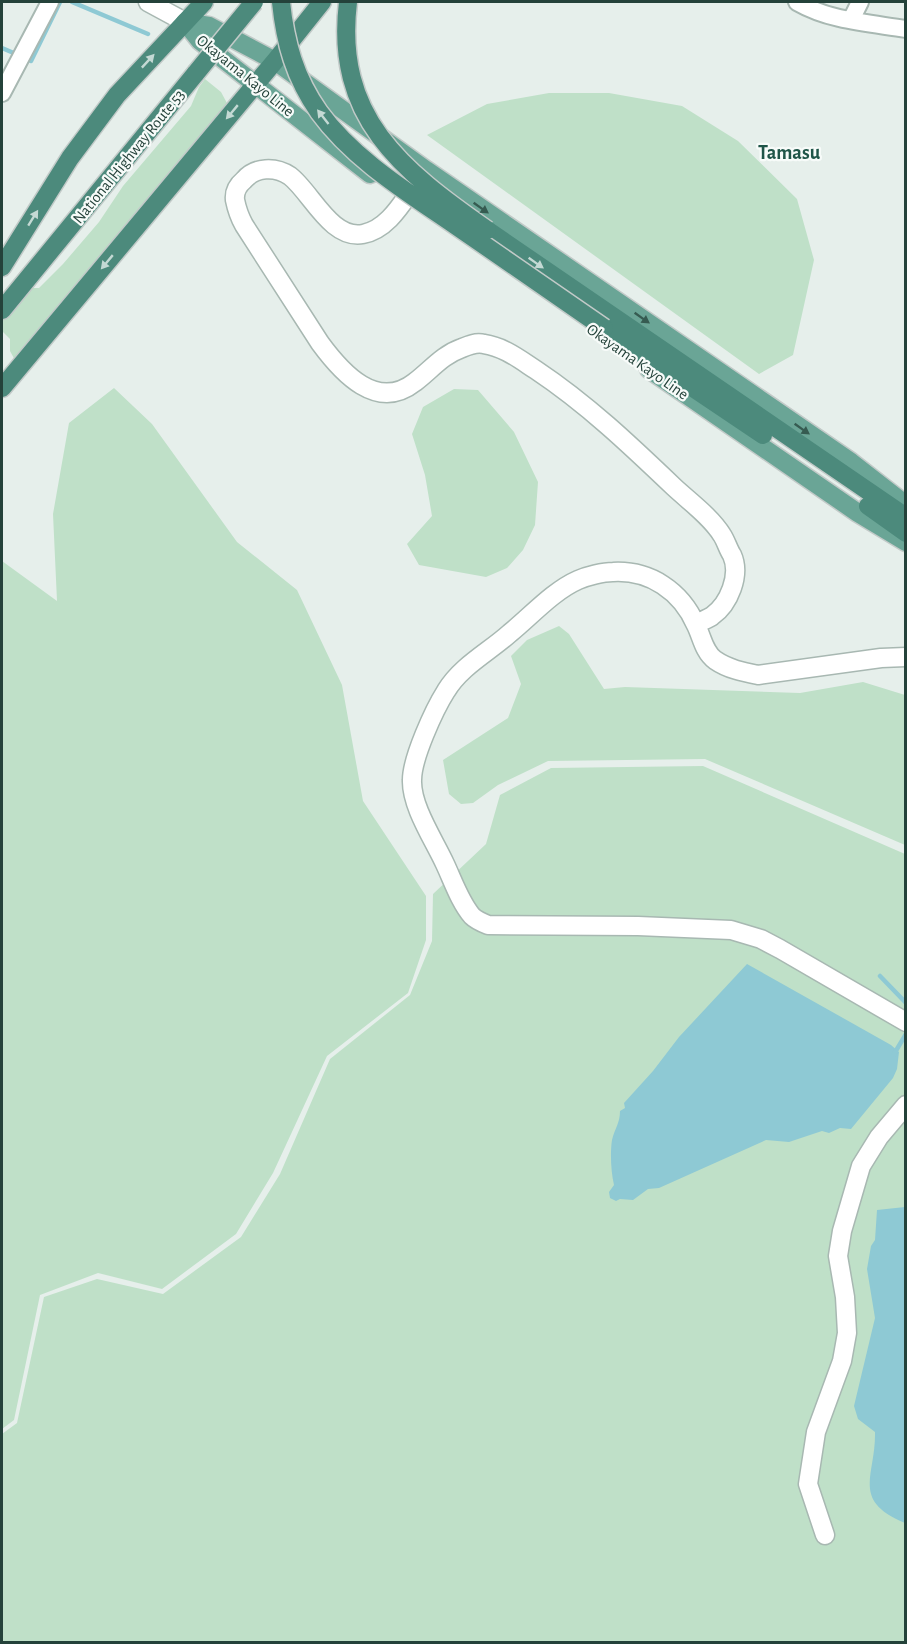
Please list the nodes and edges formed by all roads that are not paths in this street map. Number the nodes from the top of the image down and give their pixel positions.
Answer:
1 (51, 2) edge
2 (148, 2) edge
3 (204, 2) edge
4 (254, 2) edge
5 (281, 2) edge
6 (322, 2) edge
7 (348, 2) edge
8 (797, 2) edge
9 (860, 2) edge
10 (851, 20) junction
11 (184, 22) junction
12 (906, 29) edge
13 (275, 61) junction
14 (255, 84) junction
15 (2, 93) edge
16 (426, 170) junction
17 (404, 200) junction
18 (2, 267) edge
19 (2, 310) edge
20 (2, 388) edge
21 (906, 505) edge
22 (906, 517) edge
23 (906, 533) edge
24 (906, 542) edge
25 (696, 624) junction
26 (906, 657) edge
27 (906, 1022) edge
28 (906, 1105) edge
29 (825, 1535) dead end

1 - 15 street
2 - 11 street
3 - 11 highway
4 - 19 highway, National Highway Route 53, bridge
23 -> 5 highway, bridge
6 - 13 highway
7 -> 22 highway, bridge
8 - 10 street
9 - 10 street
10 - 12 street
11 - 13 main road, Okayama Kayo Line
11 - 14 main road, Okayama Kayo Line
18 -> 11 highway
13 - 14 highway
13 - 16 main road, Okayama Kayo Line
14 - 17 main road, Okayama Kayo Line
14 -> 20 highway
16 - 17 street
16 -> 21 main road, Okayama Kayo Line
17 - 24 main road, Okayama Kayo Line
17 - 25 street
25 - 26 street
25 - 27 street
28 - 29 street

